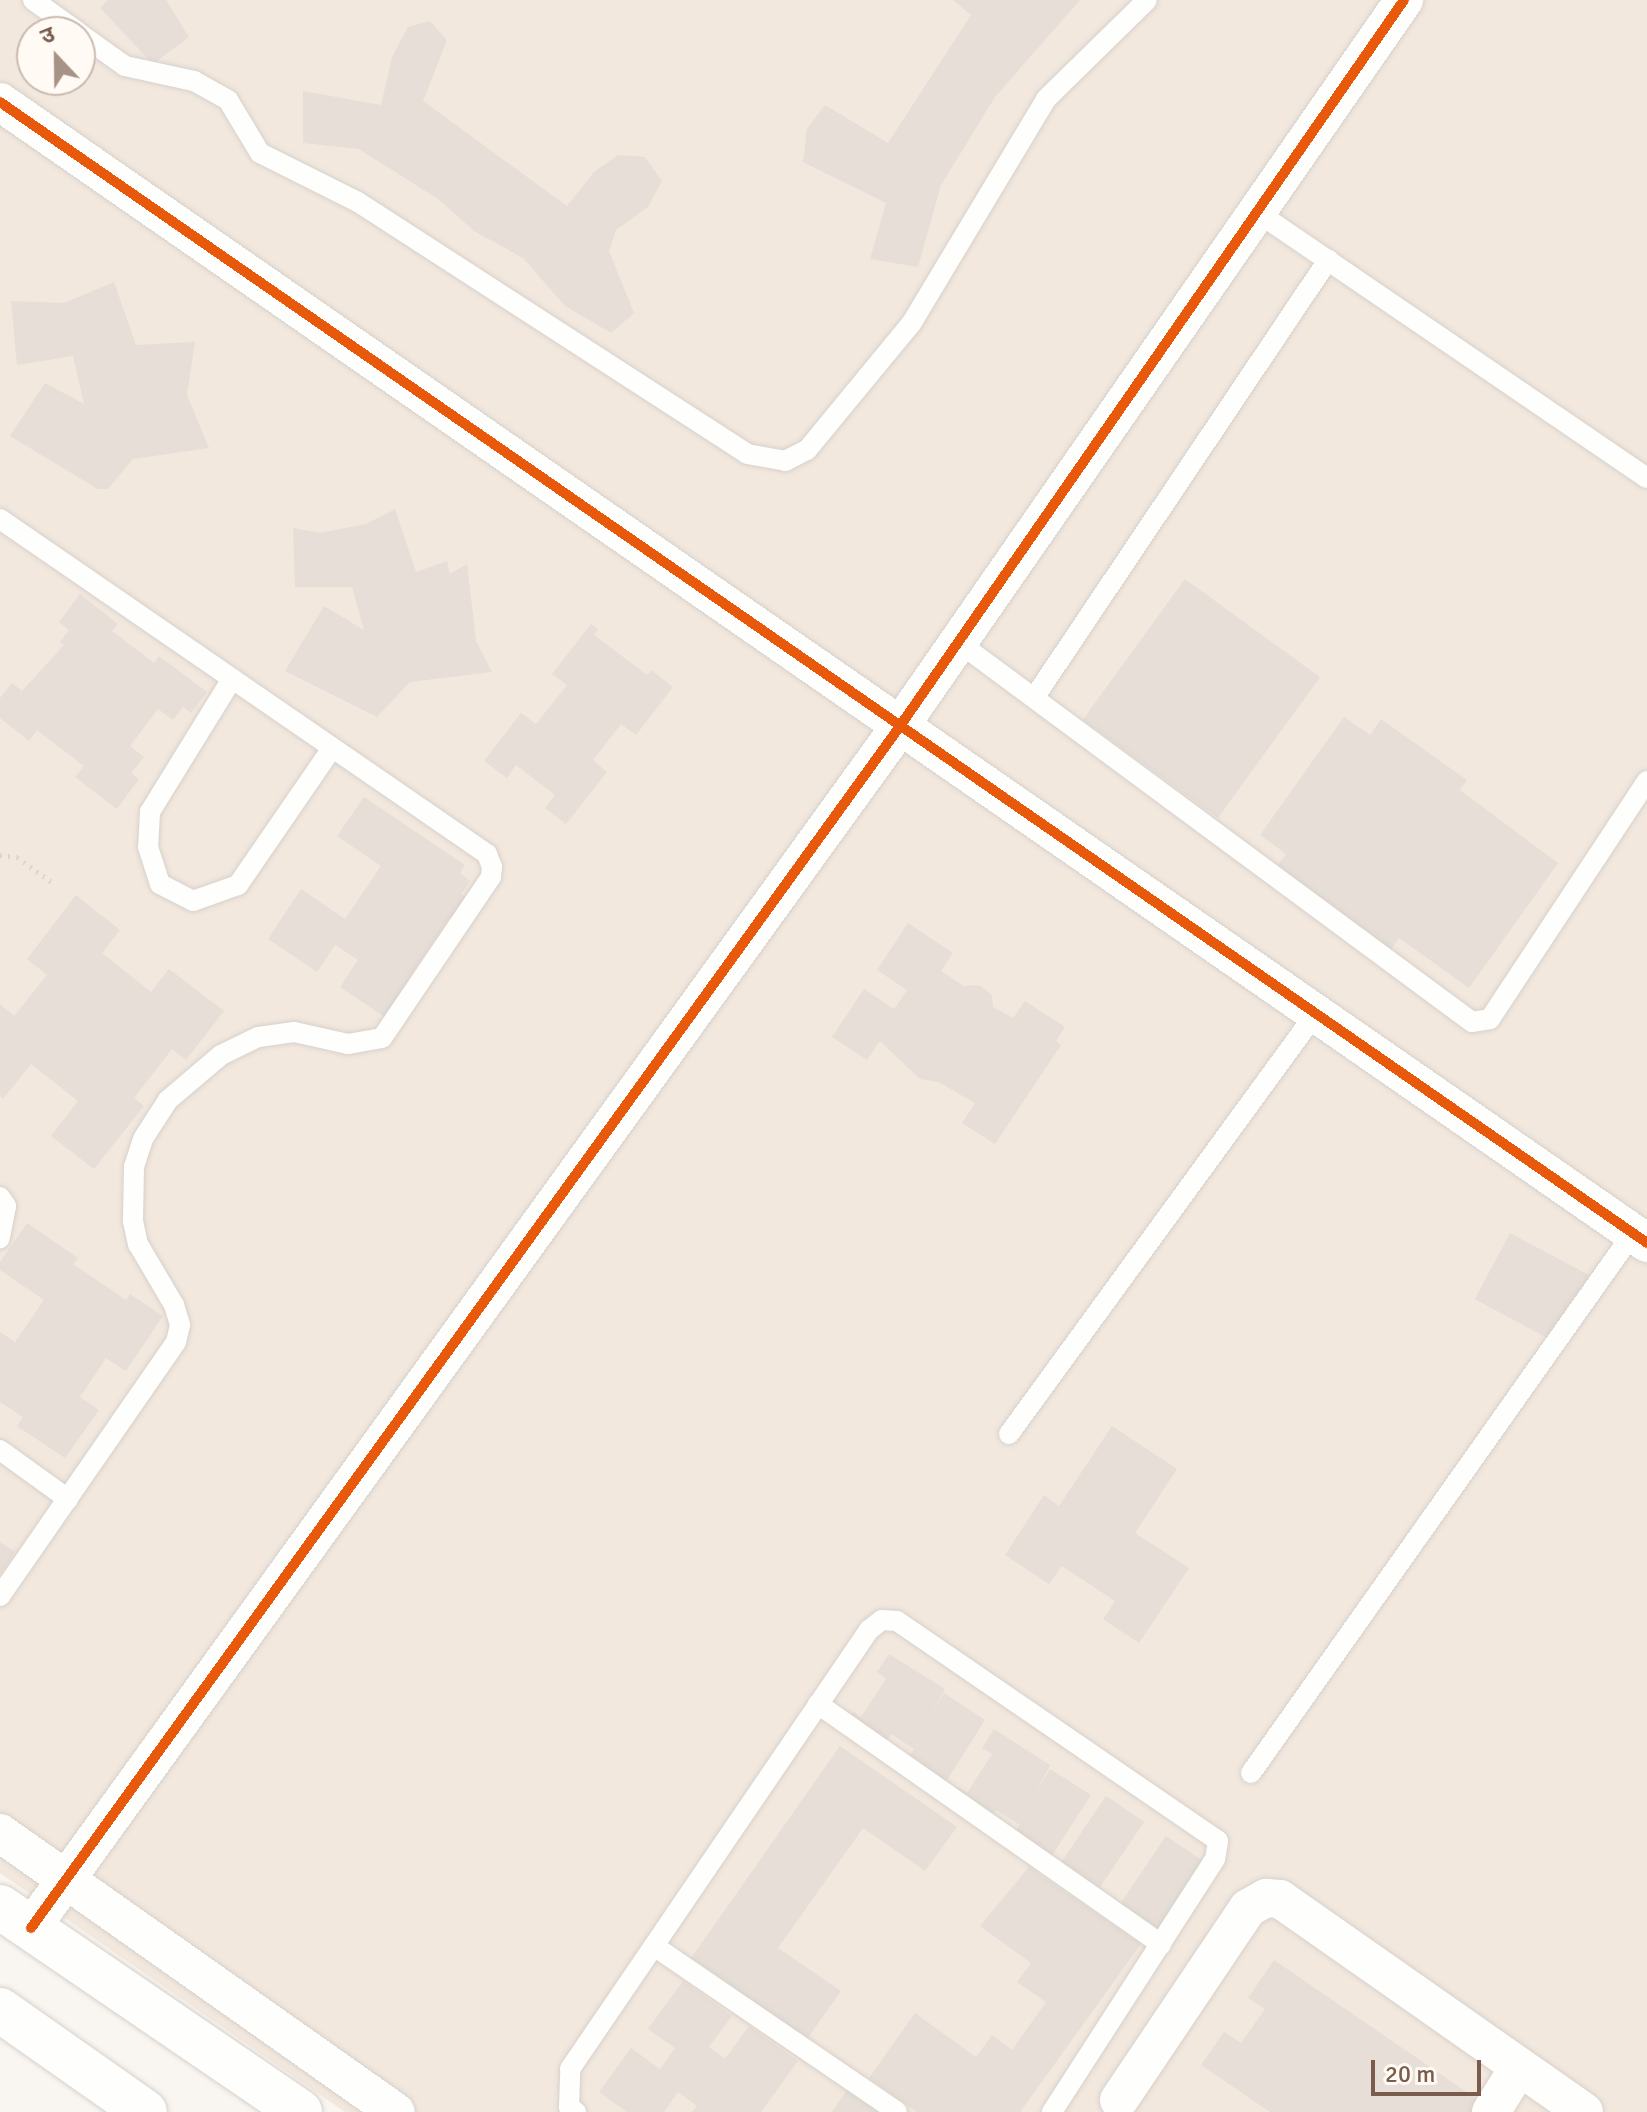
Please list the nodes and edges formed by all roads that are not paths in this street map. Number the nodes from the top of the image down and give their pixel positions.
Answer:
1 (33, 0) edge
2 (1147, 0) edge
3 (1404, 0) edge
4 (55, 16) edge
5 (96, 45) edge
6 (0, 102) edge
7 (1257, 212) junction
8 (1328, 260) junction
9 (1647, 478) edge
10 (0, 519) edge
11 (958, 642) junction
12 (232, 679) junction
13 (1034, 698) junction
14 (900, 726) junction
15 (332, 748) junction
16 (1647, 781) edge
17 (1316, 1013) junction
18 (0, 1197) edge
19 (0, 1238) edge
20 (1640, 1238) edge
21 (1009, 1434) dead end
22 (0, 1450) edge
23 (68, 1499) junction
24 (0, 1596) edge
25 (818, 1704) junction
26 (1251, 1773) dead end
27 (0, 1833) edge
28 (63, 1879) junction
29 (16, 1917) edge
30 (1161, 1944) junction
31 (654, 1946) junction
32 (0, 2010) edge
33 (1519, 2067) junction
34 (1119, 2100) dead end
35 (145, 2112) edge
36 (300, 2112) edge
37 (395, 2112) edge
38 (576, 2112) edge
39 (897, 2112) edge
40 (1052, 2112) edge
41 (1491, 2112) edge
42 (1584, 2112) edge

1 - 4 lane
2 - 5 lane
3 - 7 street
6 - 14 street
7 - 8 lane
7 - 11 street
8 - 9 lane
8 - 13 lane
10 - 12 lane
11 - 13 lane
11 - 14 street
12 - 15 lane
12 - 15 lane
13 - 16 lane
14 - 17 street
14 - 28 street
15 - 23 lane
17 - 20 street
17 - 21 lane
18 - 19 lane
20 - 26 lane
22 - 23 lane
23 - 24 lane
25 - 30 lane
25 - 30 lane
25 - 31 lane
27 - 28 street
28 - 29 street
28 - 37 street
29 - 36 street
30 - 40 lane
31 - 38 lane
31 - 39 lane
32 - 35 street
33 - 34 street
33 - 41 street
33 - 42 street

